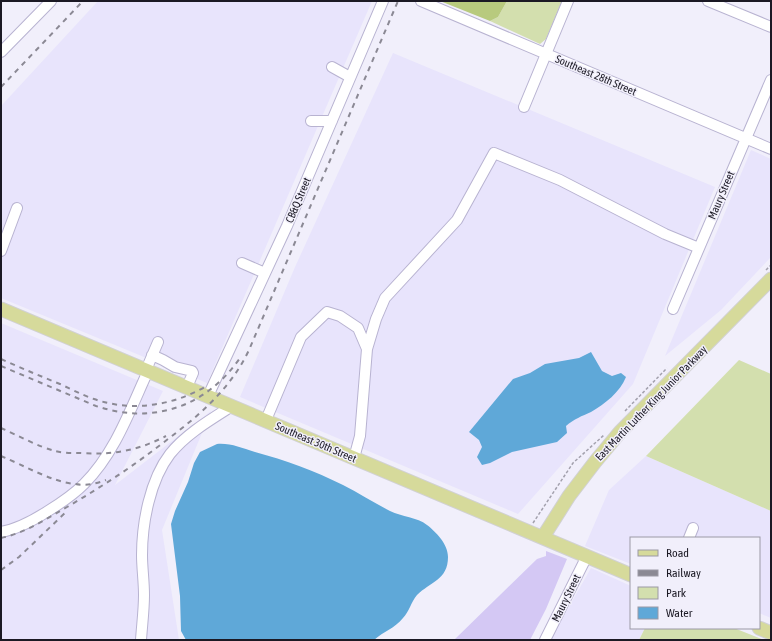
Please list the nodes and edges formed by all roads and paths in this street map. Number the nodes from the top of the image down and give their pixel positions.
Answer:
1 (51, 1) edge
2 (383, 1) edge
3 (421, 1) edge
4 (568, 1) edge
5 (708, 1) edge
6 (771, 27) edge
7 (1, 52) edge
8 (546, 54) junction
9 (332, 67) dead end
10 (350, 77) junction
11 (771, 80) edge
12 (524, 107) dead end
13 (311, 121) dead end
14 (332, 121) junction
15 (745, 138) junction
16 (771, 149) edge
17 (17, 208) dead end
18 (699, 248) junction
19 (1, 251) edge
20 (242, 262) dead end
21 (265, 272) junction
22 (771, 279) edge
23 (1, 309) edge
24 (672, 309) dead end
25 (158, 342) dead end
26 (367, 349) junction
27 (152, 355) junction
28 (147, 370) junction
29 (187, 387) junction
30 (208, 396) junction
31 (232, 406) junction
32 (266, 420) junction
33 (354, 458) junction
34 (693, 528) dead end
35 (1, 532) edge
36 (543, 537) junction
37 (689, 537) edge
38 (586, 556) junction
39 (630, 574) edge
40 (760, 628) edge
41 (771, 633) edge
42 (141, 640) edge
43 (545, 640) edge

1 - 7 street
2 - 10 street, CB&Q Street
3 - 8 street, Southeast 28th Street
4 - 8 street
5 - 6 street
8 - 12 street
8 - 15 street, Southeast 28th Street
9 - 10 street
10 - 14 street, CB&Q Street
11 - 15 street, Maury Street
13 - 14 street
14 - 21 street, CB&Q Street
15 - 16 street, Southeast 28th Street
15 - 18 street, Maury Street
17 - 19 street
18 - 24 street, Maury Street
18 - 26 street
20 - 21 street
21 - 30 street, CB&Q Street
22 - 36 main road, East Martin Luther King Junior Parkway
23 - 28 main road, Southeast 30th Street
25 - 27 street
26 - 32 street
26 - 33 street
27 - 28 street
27 - 29 street
28 - 29 main road, Southeast 30th Street
28 - 35 street
29 - 30 main road, Southeast 30th Street
30 - 31 main road, Southeast 30th Street
31 - 32 main road, Southeast 30th Street
31 - 42 street
32 - 33 main road, Southeast 30th Street
33 - 36 main road, Southeast 30th Street
34 - 37 street
36 - 38 main road, Southeast 30th Street
38 - 39 main road, Southeast 30th Street
38 - 43 street, Maury Street
40 - 41 main road

